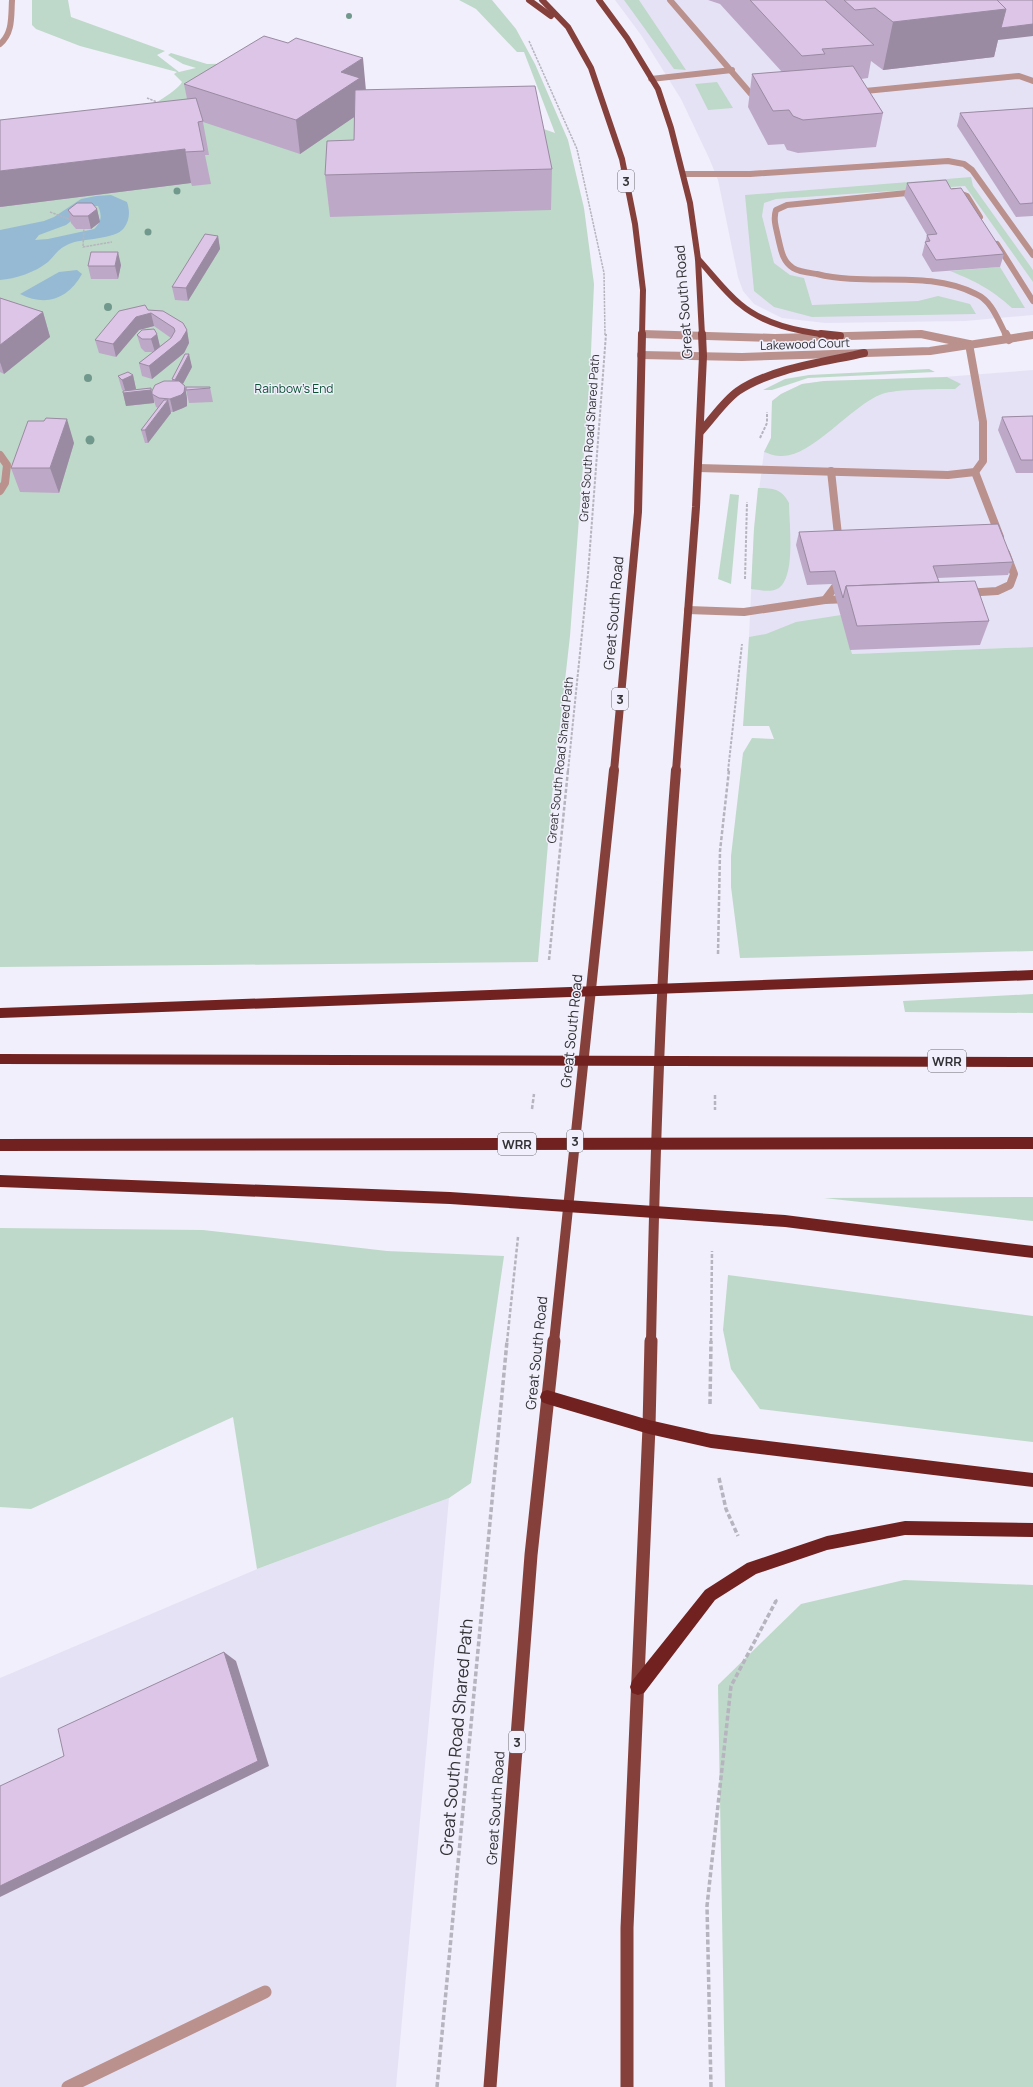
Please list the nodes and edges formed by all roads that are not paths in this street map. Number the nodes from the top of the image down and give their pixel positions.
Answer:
1 (12, 0) edge
2 (529, 0) edge
3 (542, 0) edge
4 (599, 0) edge
5 (670, 0) edge
6 (568, 27) junction
7 (0, 44) edge
8 (732, 70) junction
9 (651, 79) junction
10 (1033, 81) edge
11 (849, 92) edge
12 (769, 99) edge
13 (682, 174) junction
14 (950, 191) edge
15 (927, 192) edge
16 (983, 222) edge
17 (992, 236) edge
18 (1033, 255) edge
19 (698, 259) junction
20 (1033, 301) edge
21 (642, 334) junction
22 (702, 335) junction
23 (840, 336) junction
24 (1031, 338) edge
25 (1009, 340) junction
26 (969, 344) junction
27 (864, 353) junction
28 (641, 355) junction
29 (703, 356) junction
30 (701, 432) junction
31 (0, 455) edge
32 (698, 468) junction
33 (831, 472) junction
34 (974, 472) junction
35 (0, 491) edge
36 (840, 553) edge
37 (842, 568) edge
38 (958, 593) edge
39 (857, 598) edge
40 (825, 600) junction
41 (688, 610) junction
42 (1033, 975) edge
43 (0, 1013) edge
44 (0, 1059) edge
45 (1033, 1062) edge
46 (1033, 1143) edge
47 (0, 1145) edge
48 (0, 1181) edge
49 (1033, 1252) edge
50 (547, 1397) junction
51 (649, 1427) junction
52 (1033, 1480) edge
53 (1033, 1530) edge
54 (638, 1687) junction
55 (265, 1992) dead end
56 (68, 2087) edge
57 (490, 2087) edge
58 (627, 2087) edge

1 - 7 street
2 - 6 main road
3 - 6 main road, Great South Road / 3
4 - 9 main road, Great South Road
5 - 8 street
6 - 21 main road, Great South Road / 3
8 - 9 street
8 - 12 street
9 - 13 main road, Great South Road
10 - 11 street
13 - 18 street
13 - 19 main road, Great South Road
14 - 16 street
15 - 25 street
17 - 20 street
19 - 22 main road, Great South Road
19 - 23 main road
21 - 22 street, Lakewood Court
21 - 28 main road, Great South Road / 3
22 - 23 street, Lakewood Court
22 - 29 main road, Great South Road
23 - 26 street, Lakewood Court
24 - 25 street, Lakewood Court
25 - 26 street, Lakewood Court
26 - 27 street, Lakewood Court
26 - 34 street
27 - 29 street, Lakewood Court
27 - 30 main road
28 - 29 street, Lakewood Court
28 - 50 main road, Great South Road / 3
29 - 30 main road, Great South Road
30 - 32 main road, Great South Road
31 - 35 street
32 - 33 street
32 - 41 main road, Great South Road
33 - 34 street
33 - 36 street
34 - 38 street
37 - 40 street
39 - 40 street
40 - 41 street
41 - 51 main road, Great South Road
42 - 43 highway
44 - 45 highway, WRR
46 - 47 highway, WRR
48 - 49 highway
50 - 51 highway
50 - 57 main road, Great South Road / 3
51 - 52 highway
51 - 54 main road, Great South Road
53 - 54 highway
54 - 58 main road, Great South Road
55 - 56 street

